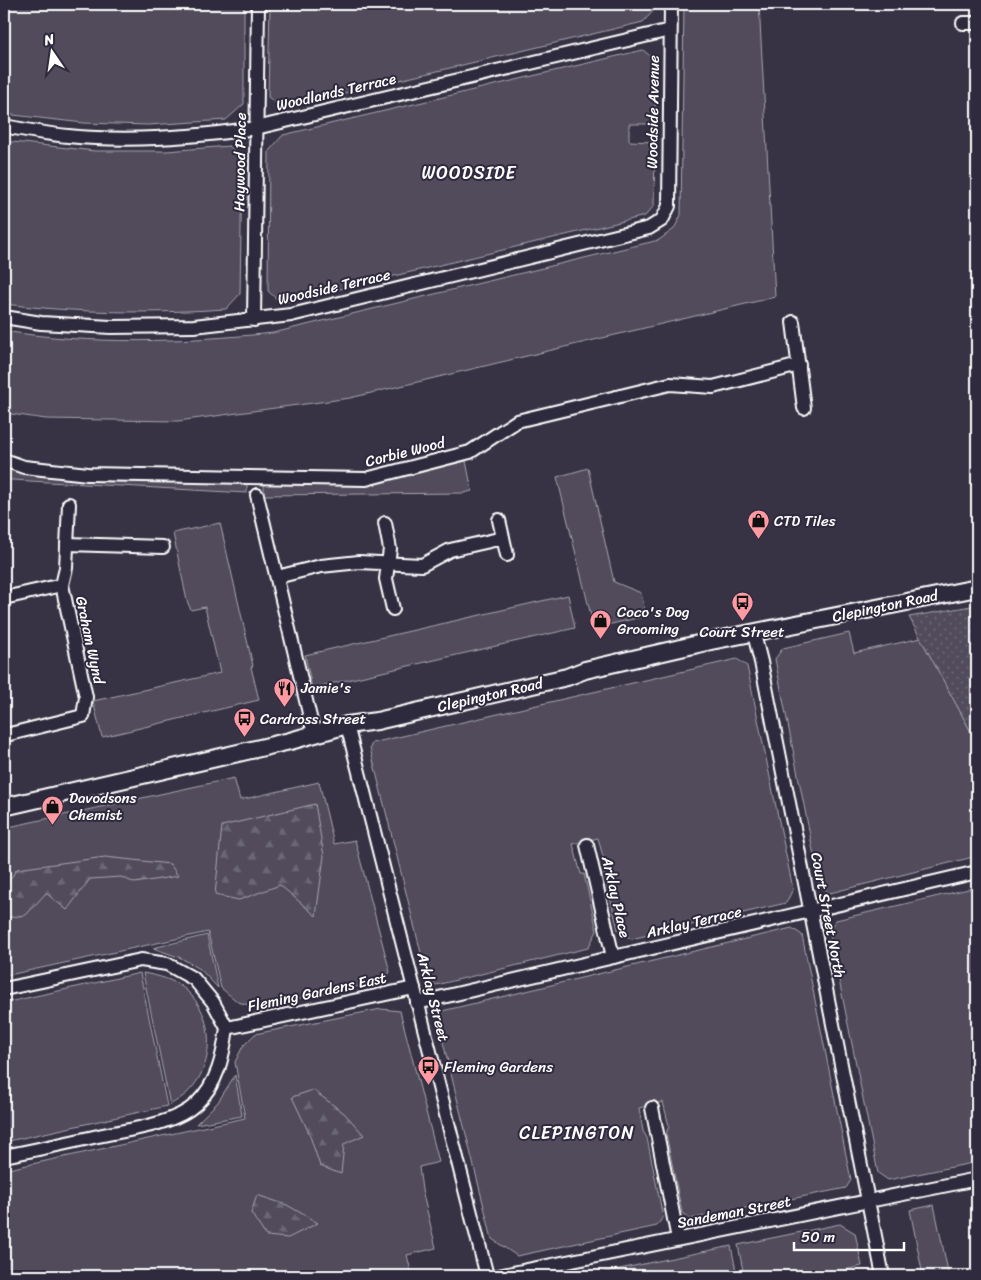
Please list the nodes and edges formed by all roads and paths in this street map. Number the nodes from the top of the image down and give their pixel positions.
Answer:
1 (258, 4) edge
2 (671, 4) edge
3 (963, 23) dead end
4 (977, 23) edge
5 (670, 30) junction
6 (4, 126) edge
7 (256, 128) junction
8 (662, 220) joint
9 (4, 317) edge
10 (254, 320) junction
11 (794, 322) dead end
12 (799, 365) junction
13 (804, 408) dead end
14 (4, 460) edge
15 (257, 495) dead end
16 (69, 504) dead end
17 (499, 520) dead end
18 (385, 523) dead end
19 (503, 538) junction
20 (67, 544) junction
21 (163, 547) dead end
22 (507, 555) dead end
23 (388, 563) junction
24 (277, 577) junction
25 (62, 585) junction
26 (977, 588) edge
27 (4, 598) edge
28 (393, 608) dead end
29 (754, 634) junction
30 (347, 725) junction
31 (10, 734) dead end
32 (314, 734) junction
33 (4, 807) edge
34 (587, 844) dead end
35 (977, 872) edge
36 (812, 911) junction
37 (614, 957) junction
38 (414, 988) junction
39 (4, 990) edge
40 (418, 1003) junction
41 (227, 1028) junction
42 (652, 1108) dead end
43 (4, 1156) edge
44 (977, 1179) edge
45 (869, 1202) junction
46 (678, 1239) junction
47 (487, 1276) edge
48 (498, 1276) edge
49 (883, 1276) edge

1 - 7 street, Haywood Place
2 - 5 street, Woodside Avenue
3 - 4 street
5 - 7 street, Woodlands Terrace
5 - 8 street, Woodside Avenue
6 - 7 street, Woodlands Terrace
7 - 10 street, Haywood Place
8 - 10 street, Woodside Terrace
9 - 10 street, Woodside Terrace
11 - 12 street
12 - 13 street
12 - 14 street, Corbie Wood
15 - 24 street
16 - 20 street
17 - 19 street
18 - 23 street
19 - 22 street
19 - 23 street
20 - 21 street
20 - 25 street
23 - 24 street
23 - 28 street
24 - 32 street
25 - 27 street, Graham Wynd
25 - 31 street, Graham Wynd
26 - 29 street, Clepington Road
29 - 30 street, Clepington Road
29 - 36 street, Court Street North
30 - 32 street, Clepington Road
30 - 38 street, Arklay Street
32 - 33 street, Clepington Road
34 - 37 street, Arklay Place
35 - 36 street, Arklay Terrace
36 - 37 street, Arklay Terrace
36 - 45 street, Court Street North
37 - 40 street, Arklay Terrace
38 - 40 street, Arklay Street
38 - 41 street, Fleming Gardens East
39 - 41 street
40 - 47 street, Arklay Street
41 - 43 street
42 - 46 street
44 - 45 street, Sandeman Street
45 - 46 street, Sandeman Street
45 - 49 street
46 - 48 street, Sandeman Street

